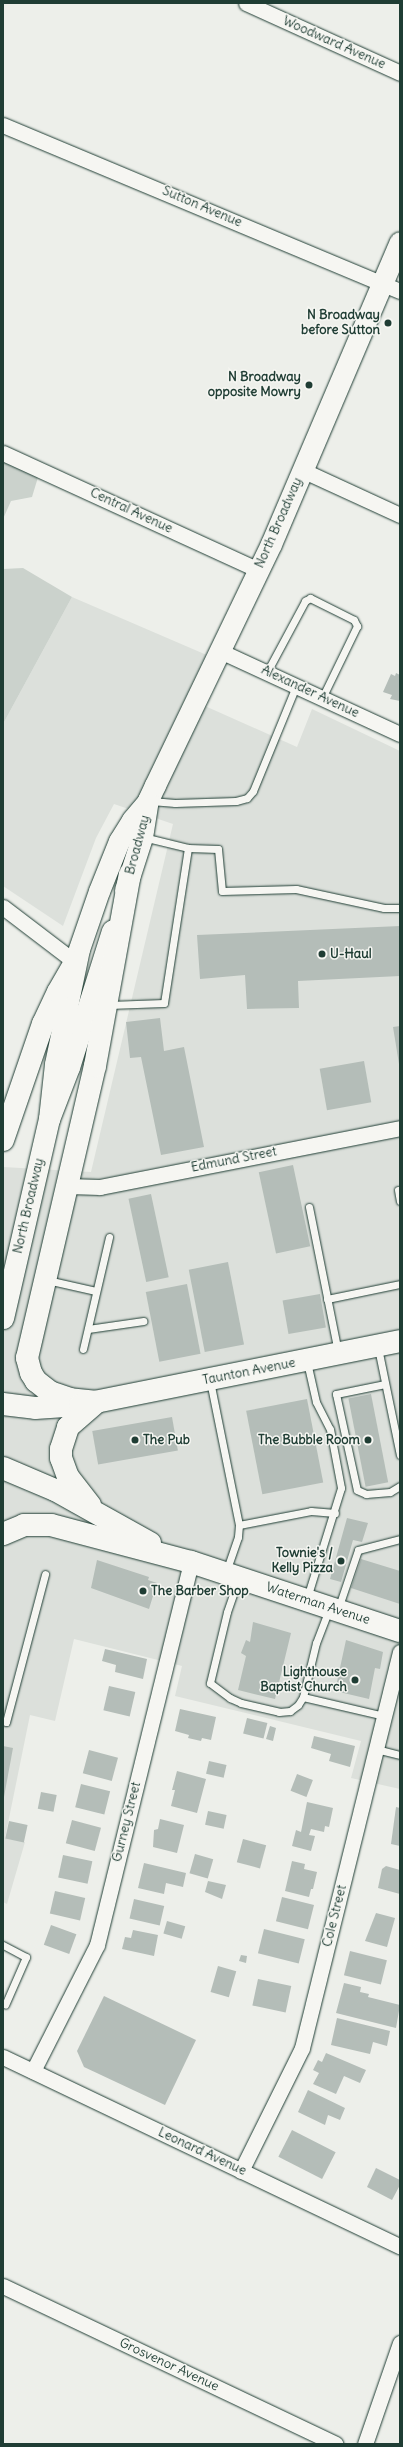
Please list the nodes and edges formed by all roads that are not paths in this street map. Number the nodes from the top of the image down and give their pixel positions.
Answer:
1 (246, 3) edge
2 (400, 73) edge
3 (3, 125) edge
4 (400, 242) edge
5 (391, 287) edge
6 (3, 453) edge
7 (302, 470) junction
8 (400, 515) edge
9 (258, 570) junction
10 (220, 651) junction
11 (267, 672) junction
12 (296, 686) junction
13 (322, 698) junction
14 (400, 734) edge
15 (148, 800) junction
16 (142, 837) junction
17 (188, 848) junction
18 (130, 874) junction
19 (3, 907) edge
20 (400, 908) edge
21 (75, 962) junction
22 (106, 1005) junction
23 (49, 1118) junction
24 (400, 1128) edge
25 (3, 1140) edge
26 (68, 1186) junction
27 (398, 1190) dead end
28 (400, 1201) edge
29 (309, 1207) dead end
30 (109, 1237) dead end
31 (45, 1279) junction
32 (400, 1284) edge
33 (96, 1291) junction
34 (327, 1299) junction
35 (3, 1318) edge
36 (143, 1321) dead end
37 (88, 1329) junction
38 (400, 1341) edge
39 (377, 1346) junction
40 (83, 1349) dead end
41 (339, 1354) junction
42 (307, 1360) junction
43 (210, 1380) junction
44 (385, 1384) junction
45 (97, 1402) junction
46 (3, 1404) edge
47 (400, 1455) edge
48 (3, 1468) edge
49 (400, 1486) edge
50 (335, 1513) junction
51 (102, 1516) junction
52 (239, 1525) junction
53 (3, 1534) edge
54 (400, 1539) edge
55 (191, 1562) junction
56 (45, 1574) dead end
57 (232, 1576) junction
58 (307, 1601) junction
59 (334, 1609) junction
60 (400, 1631) edge
61 (400, 1652) edge
62 (302, 1697) junction
63 (384, 1716) junction
64 (3, 1721) edge
65 (376, 1749) junction
66 (400, 1755) edge
67 (3, 1945) edge
68 (5, 2006) dead end
69 (3, 2057) edge
70 (33, 2071) junction
71 (242, 2171) junction
72 (400, 2246) edge
73 (3, 2286) edge
74 (400, 2342) edge
75 (334, 2444) edge
76 (365, 2444) edge

1 - 2 street, Woodward Avenue
3 - 5 street, Sutton Avenue
4 - 5 main road, North Broadway
5 - 7 main road, North Broadway
6 - 9 street, Central Avenue
7 - 8 street
7 - 9 main road, North Broadway
9 - 10 main road, North Broadway
10 - 11 street, Alexander Avenue
10 - 15 main road, North Broadway
11 - 12 street, Alexander Avenue
11 - 13 lane
12 - 13 street, Alexander Avenue
12 - 15 lane
13 - 14 street, Alexander Avenue
15 - 16 main road, Broadway
15 - 21 main road, Broadway
16 - 17 lane
16 - 18 main road, Broadway
17 - 20 lane
17 - 22 lane
18 - 22 highway
18 - 23 main road, Broadway
19 - 21 street
21 - 23 main road, Broadway
21 - 25 highway
22 - 26 highway
23 - 35 main road, North Broadway
24 - 26 street, Edmund Street
26 - 31 highway
27 - 28 lane
29 - 34 lane
30 - 33 lane
31 - 33 lane
31 - 45 highway
32 - 34 lane
33 - 37 lane
34 - 41 lane
36 - 37 lane
37 - 40 lane
38 - 39 highway, Taunton Avenue
39 - 41 highway, Taunton Avenue
39 - 44 lane
41 - 42 highway, Taunton Avenue
42 - 43 highway, Taunton Avenue
42 - 50 lane
43 - 45 highway, Taunton Avenue
43 - 52 lane
44 - 47 lane
44 - 49 lane
45 - 46 highway
45 - 51 highway
48 - 51 highway
50 - 52 lane
50 - 58 lane
51 - 55 highway
52 - 57 lane
53 - 55 highway
54 - 59 lane
55 - 57 highway, Waterman Avenue
55 - 70 street, Gurney Street
56 - 64 lane
57 - 58 highway, Waterman Avenue
57 - 62 lane
58 - 59 highway, Waterman Avenue
59 - 60 highway, Waterman Avenue
59 - 62 lane
61 - 63 street, Cole Street
62 - 63 lane
63 - 65 street, Cole Street
65 - 66 lane
65 - 71 street, Cole Street
67 - 68 lane
69 - 70 street, Leonard Avenue
70 - 71 street, Leonard Avenue
71 - 72 street, Leonard Avenue
73 - 75 street, Grosvenor Avenue
74 - 76 street

